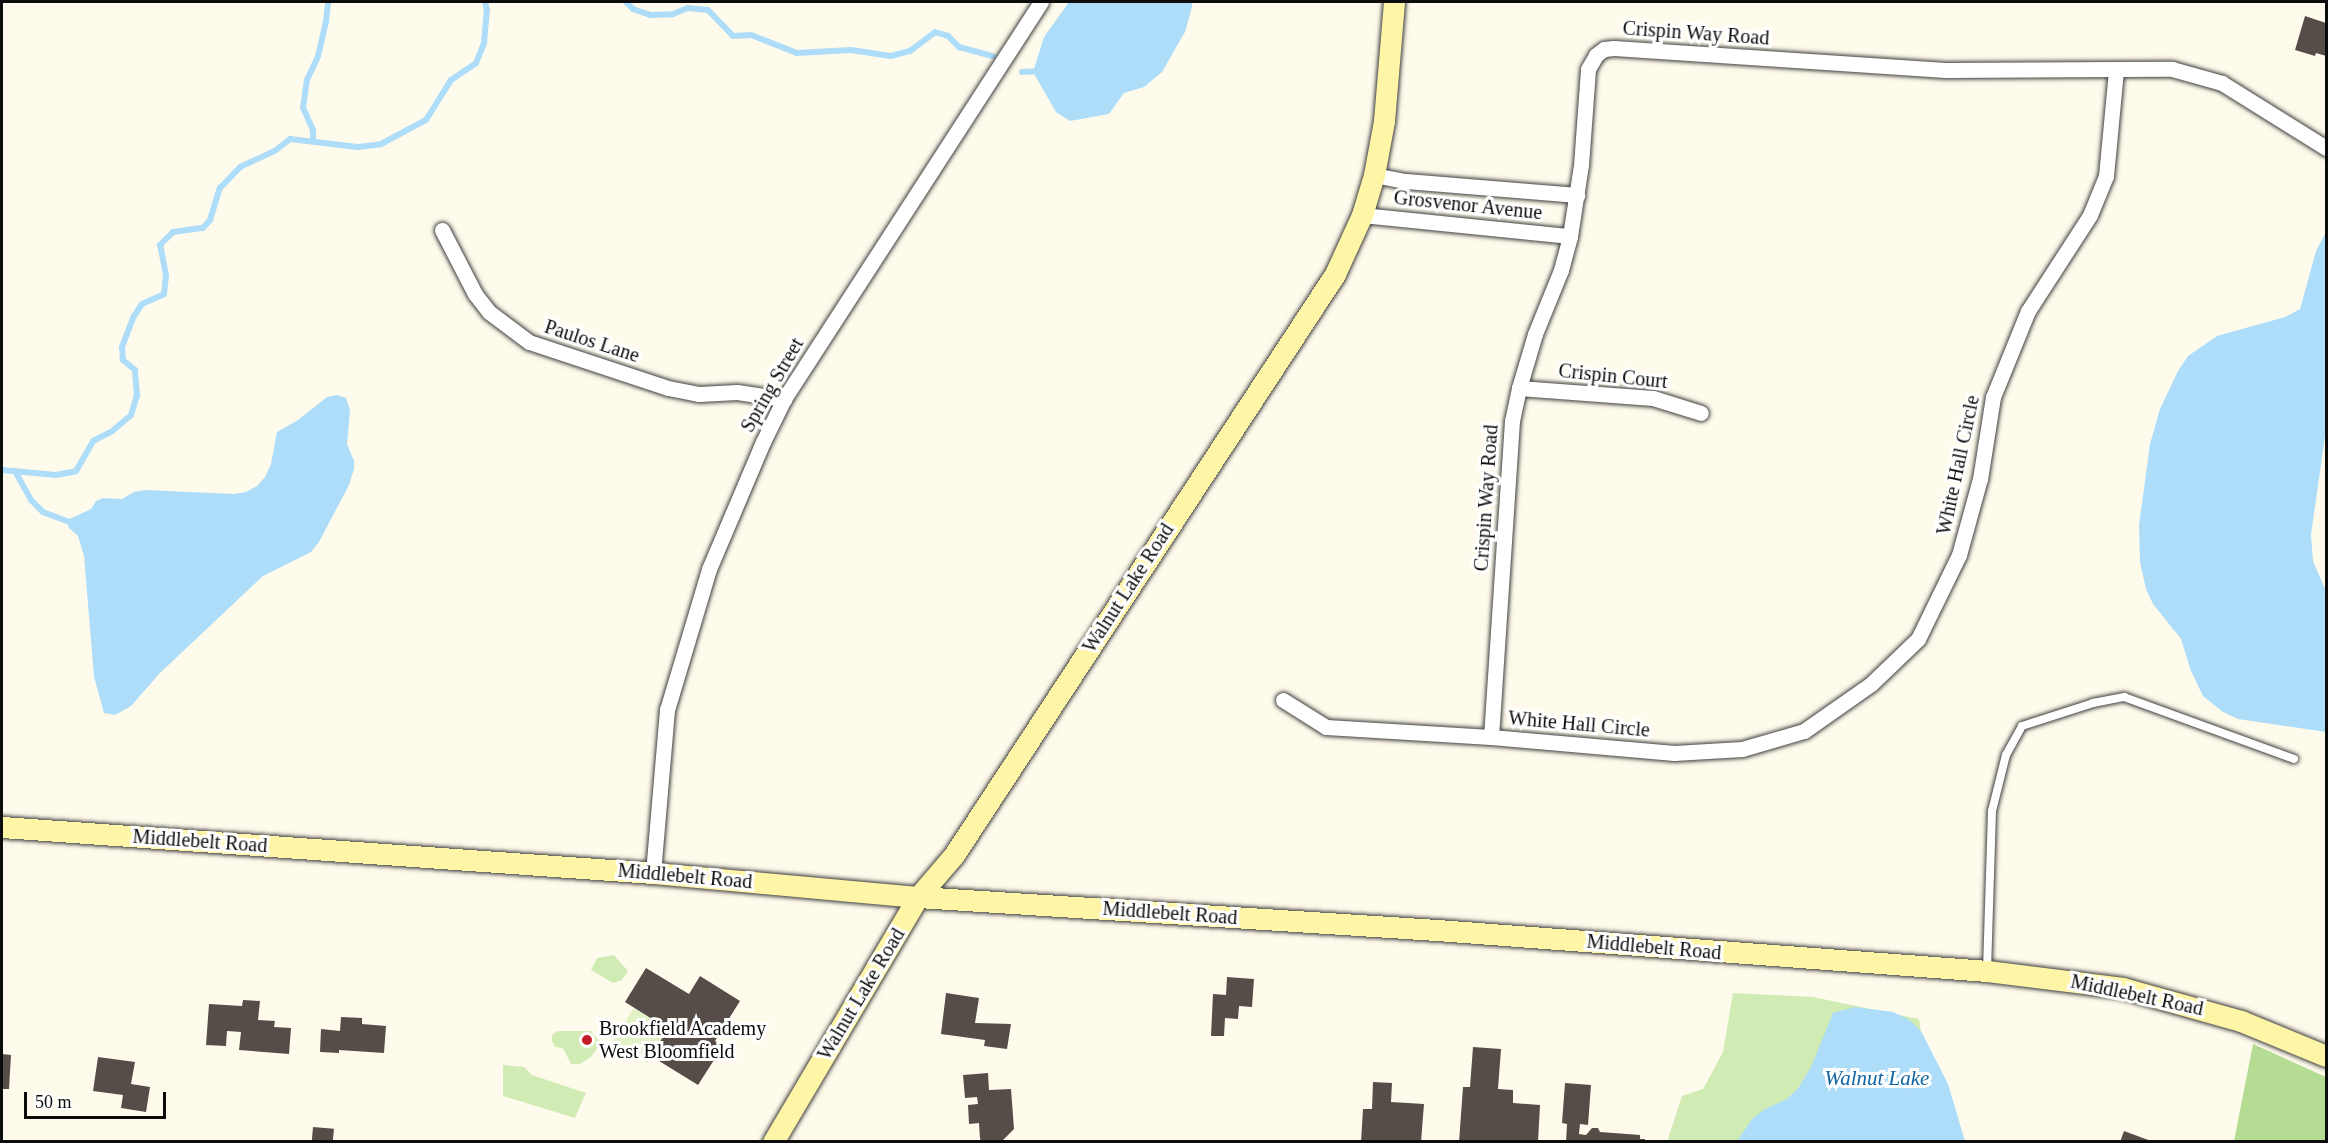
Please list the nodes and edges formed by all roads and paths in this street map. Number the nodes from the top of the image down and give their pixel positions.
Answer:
1 (1041, 2) edge
2 (1394, 2) edge
3 (2116, 71) junction
4 (2326, 147) edge
5 (1374, 175) junction
6 (1577, 195) junction
7 (1362, 215) junction
8 (442, 230) dead end
9 (1570, 236) junction
10 (1519, 388) junction
11 (784, 399) junction
12 (1701, 413) dead end
13 (1283, 700) dead end
14 (1491, 737) junction
15 (2294, 759) dead end
16 (2, 827) edge
17 (653, 873) junction
18 (918, 897) junction
19 (1987, 971) junction
20 (2326, 1056) edge
21 (773, 1142) edge

1 - 11 street, Spring Street
2 - 5 street, Walnut Lake Road
3 - 4 street, Crispin Way Road
3 - 6 street, Crispin Way Road
3 - 14 street, White Hall Circle
5 - 6 street, Grosvenor Avenue
5 - 7 street, Walnut Lake Road
6 - 9 street, Crispin Way Road
7 - 9 street, Grosvenor Avenue
7 - 18 street, Walnut Lake Road
8 - 11 street, Paulos Lane
9 - 10 street, Crispin Way Road
10 - 12 street, Crispin Court
10 - 14 street, Crispin Way Road
11 - 17 street, Spring Street
13 - 14 street, White Hall Circle
15 - 19 lane
16 - 17 street, Middlebelt Road
17 - 18 street, Middlebelt Road
18 - 19 street, Middlebelt Road
18 - 21 street, Walnut Lake Road
19 - 20 street, Middlebelt Road

